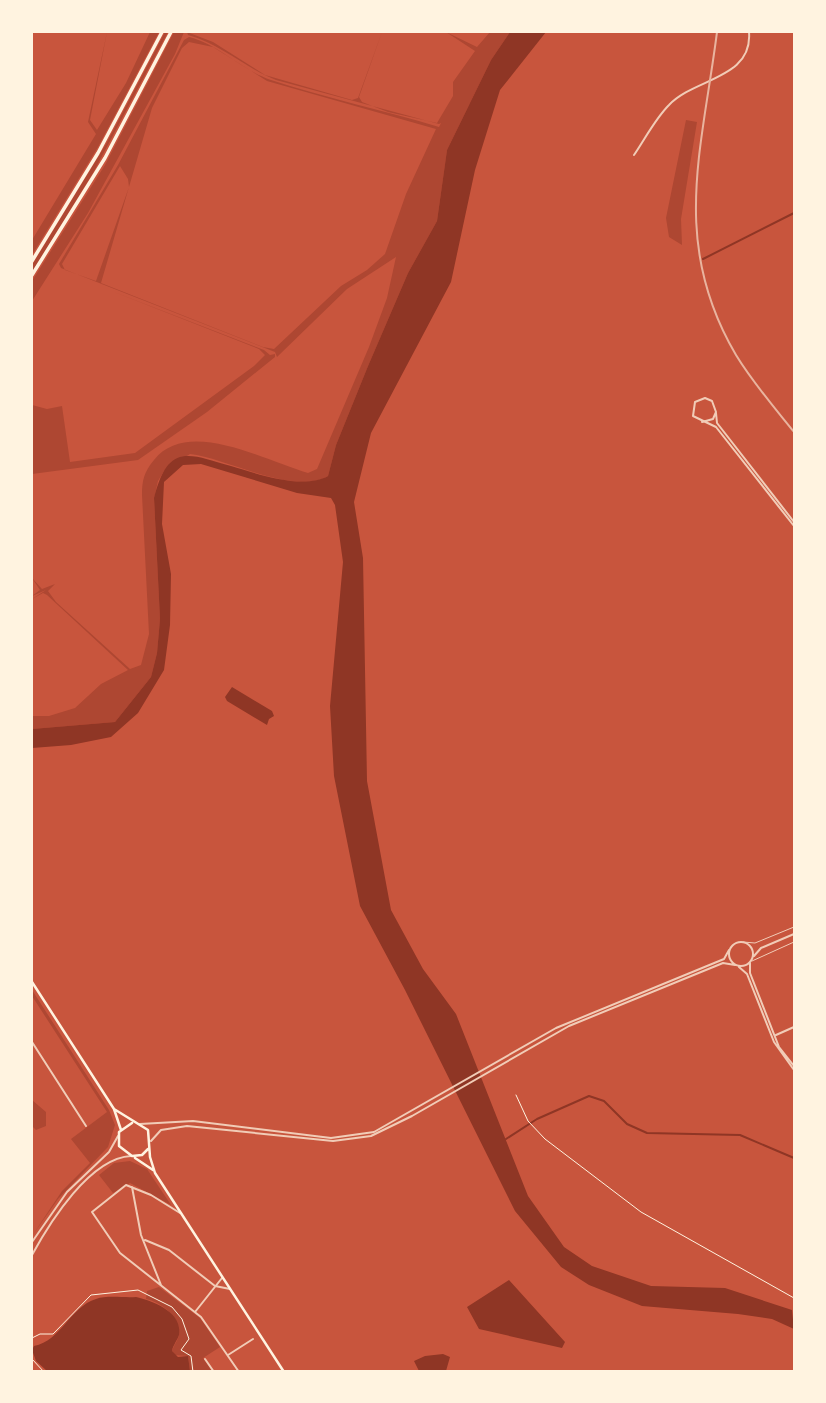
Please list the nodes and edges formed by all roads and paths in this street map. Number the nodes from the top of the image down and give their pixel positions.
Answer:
1 (162, 32) edge
2 (171, 32) edge
3 (749, 32) edge
4 (634, 155) dead end
5 (32, 261) edge
6 (32, 275) edge
7 (716, 412) junction
8 (702, 422) junction
9 (794, 522) edge
10 (794, 526) edge
11 (794, 927) edge
12 (794, 934) edge
13 (743, 942) junction
14 (794, 942) edge
15 (750, 946) junction
16 (761, 948) junction
17 (729, 950) junction
18 (752, 960) junction
19 (737, 966) junction
20 (702, 970) junction
21 (32, 982) edge
22 (794, 1027) edge
23 (773, 1036) junction
24 (32, 1042) edge
25 (794, 1066) edge
26 (794, 1070) edge
27 (516, 1095) dead end
28 (114, 1109) junction
29 (137, 1124) junction
30 (86, 1126) dead end
31 (234, 1128) junction
32 (121, 1129) junction
33 (118, 1135) junction
34 (151, 1141) junction
35 (149, 1148) junction
36 (131, 1156) junction
37 (155, 1172) junction
38 (132, 1186) junction
39 (181, 1213) junction
40 (142, 1237) junction
41 (32, 1242) edge
42 (148, 1242) junction
43 (145, 1245) junction
44 (32, 1255) edge
45 (223, 1277) junction
46 (227, 1284) junction
47 (161, 1286) junction
48 (215, 1286) junction
49 (230, 1289) junction
50 (794, 1298) edge
51 (195, 1312) junction
52 (32, 1338) edge
53 (253, 1339) dead end
54 (228, 1355) junction
55 (32, 1359) edge
56 (205, 1359) dead end
57 (44, 1371) edge
58 (193, 1371) edge
59 (214, 1371) edge
60 (239, 1371) edge
61 (284, 1371) edge

1 - 5 highway
2 - 6 highway
3 - 4 street
7 - 8 street
7 - 8 street
7 - 9 street
8 - 10 street
11 - 13 lane
12 - 16 street
13 - 15 street
13 - 17 street
14 - 18 lane
15 - 16 street
15 - 18 street
16 - 18 street
17 - 19 street
17 - 20 street
18 - 19 street
18 - 23 street
19 - 20 street
19 - 23 street
20 - 31 street
21 - 28 main road
22 - 23 street
23 - 25 street
23 - 26 street
24 - 30 street
27 - 50 path
28 - 29 main road
28 - 32 main road
29 - 31 street
29 - 32 main road
29 - 34 main road
31 - 34 street
32 - 33 main road
33 - 36 main road
33 - 41 street
34 - 35 main road
35 - 36 main road
35 - 37 main road
36 - 37 main road
36 - 44 street
37 - 39 main road
38 - 39 street
38 - 40 street
38 - 47 street
39 - 45 main road
40 - 42 street
40 - 43 street
42 - 43 street
42 - 48 street
43 - 47 street
45 - 46 main road
45 - 48 street
46 - 48 street
46 - 49 main road
47 - 51 street
48 - 49 street
48 - 51 street
49 - 61 main road
51 - 54 street
52 - 58 path
53 - 54 street
54 - 60 street
55 - 57 path
56 - 59 street

